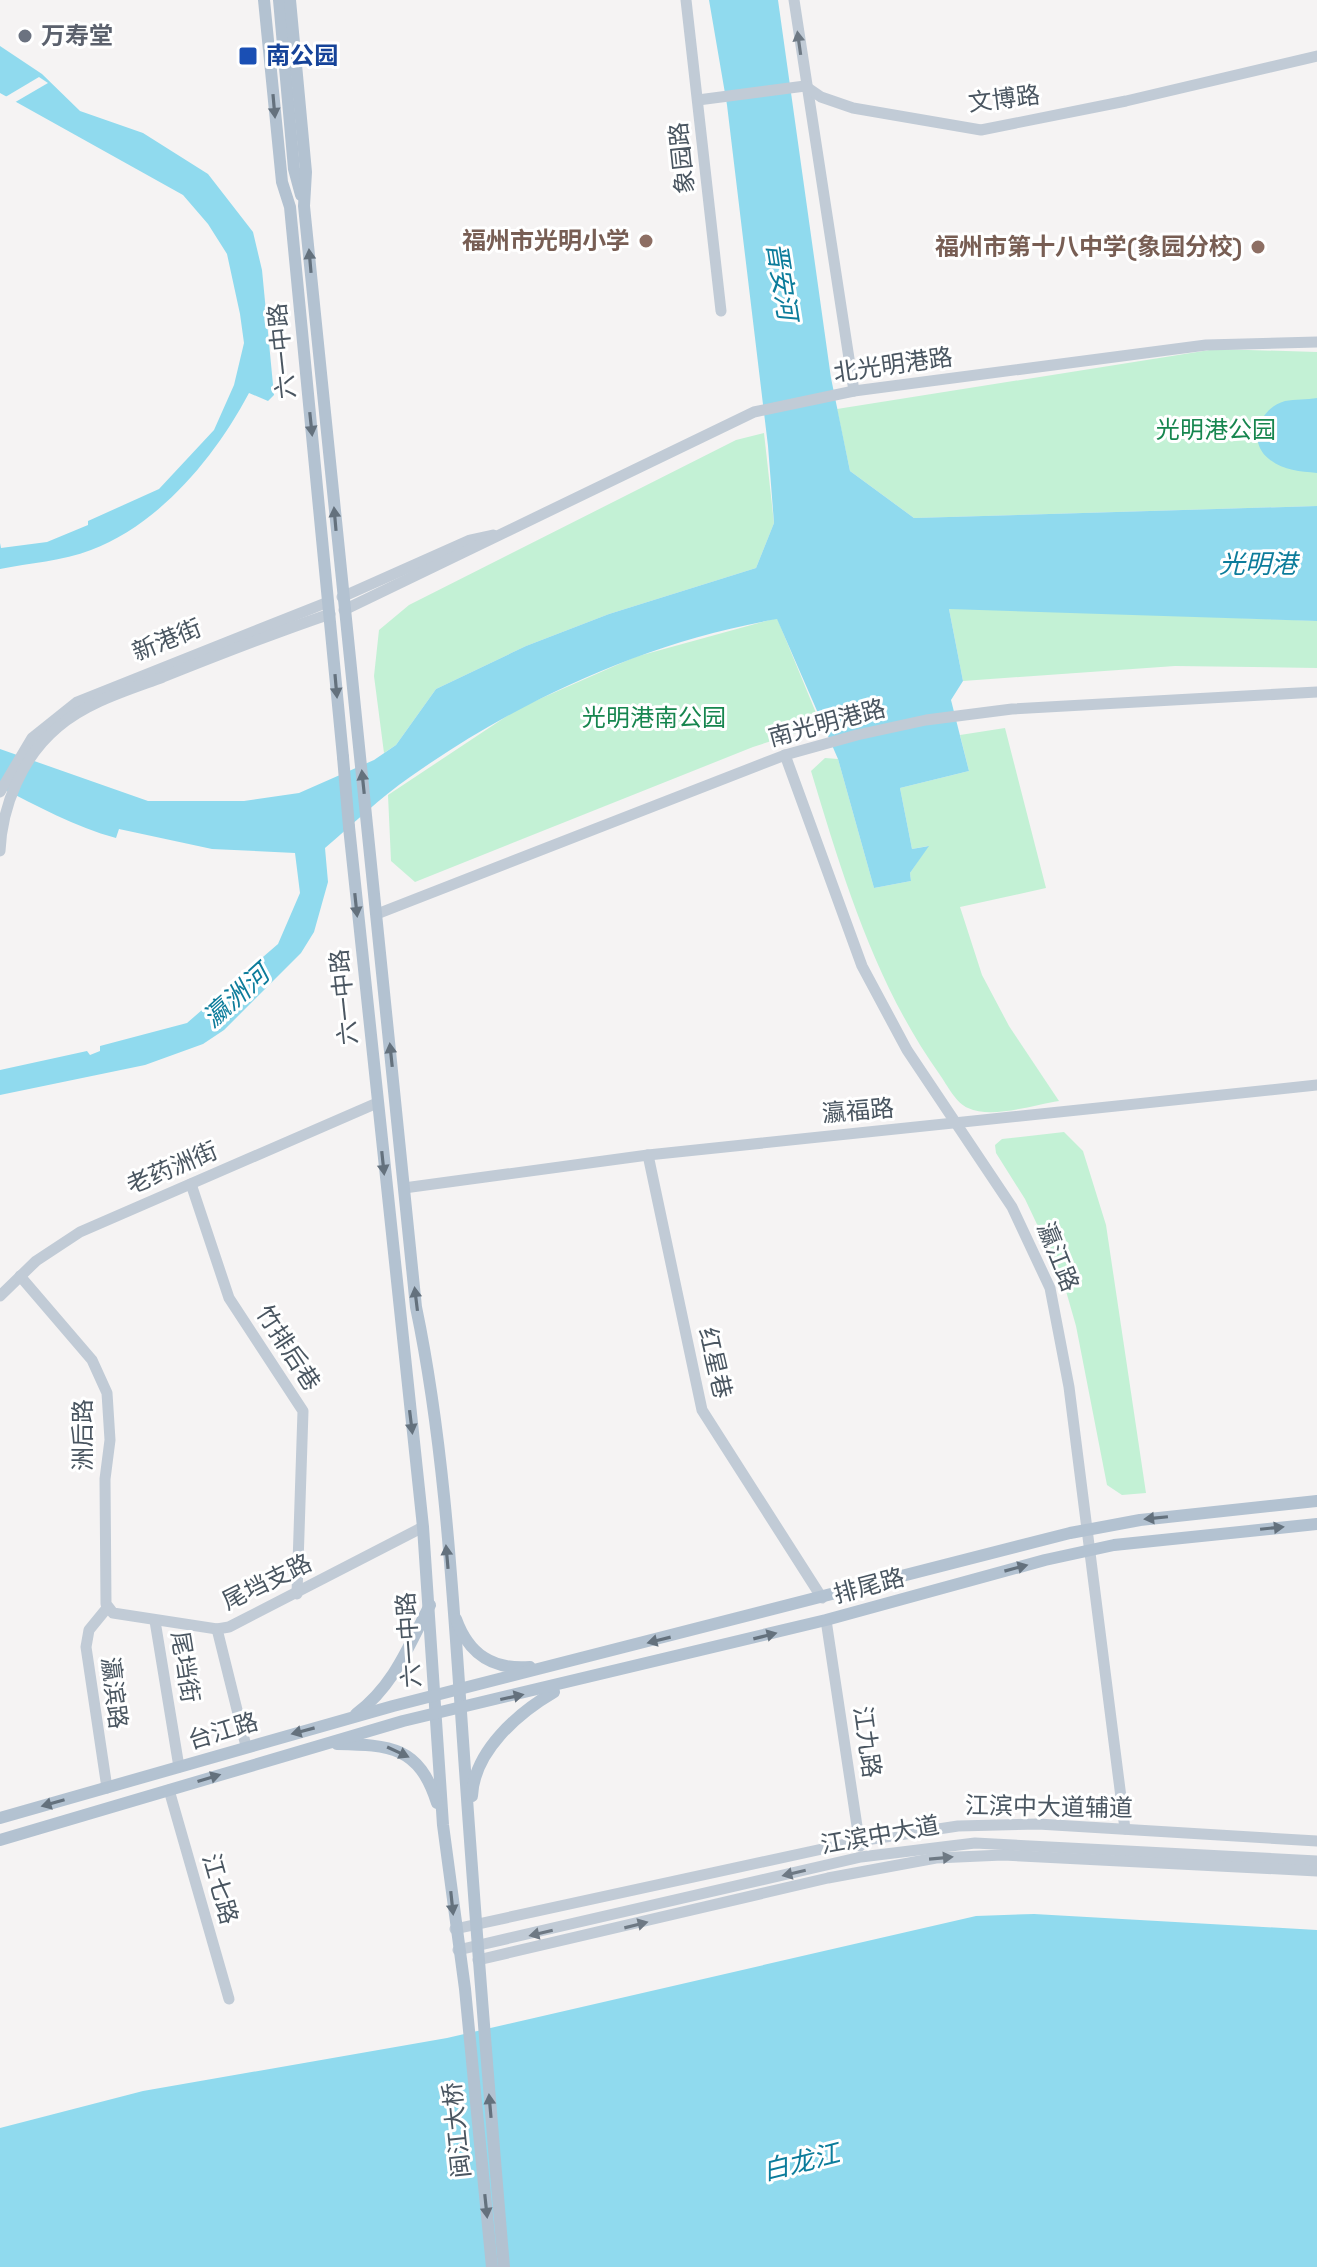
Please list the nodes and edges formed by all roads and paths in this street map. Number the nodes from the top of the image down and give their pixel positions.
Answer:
1 (264, 0) edge
2 (279, 0) edge
3 (290, 0) edge
4 (686, 0) edge
5 (794, 0) edge
6 (1317, 56) edge
7 (805, 86) junction
8 (698, 100) junction
9 (294, 169) junction
10 (304, 206) junction
11 (290, 207) junction
12 (721, 311) dead end
13 (1317, 342) edge
14 (854, 391) junction
15 (343, 603) junction
16 (329, 608) junction
17 (1317, 692) edge
18 (785, 755) junction
19 (5, 797) edge
20 (0, 851) edge
21 (377, 914) junction
22 (1317, 1085) edge
23 (377, 1103) junction
24 (957, 1124) junction
25 (648, 1155) junction
26 (191, 1184) junction
27 (404, 1188) junction
28 (20, 1276) junction
29 (0, 1296) edge
30 (1317, 1501) edge
31 (1317, 1524) edge
32 (423, 1527) junction
33 (1086, 1530) junction
34 (1090, 1550) junction
35 (297, 1594) junction
36 (822, 1598) junction
37 (430, 1605) junction
38 (451, 1606) junction
39 (107, 1608) junction
40 (826, 1620) junction
41 (155, 1621) junction
42 (217, 1629) junction
43 (561, 1665) junction
44 (565, 1685) junction
45 (460, 1690) junction
46 (435, 1695) junction
47 (461, 1707) junction
48 (436, 1713) junction
49 (343, 1720) junction
50 (322, 1744) junction
51 (246, 1746) junction
52 (179, 1767) junction
53 (107, 1788) junction
54 (169, 1790) junction
55 (0, 1818) edge
56 (470, 1823) junction
57 (443, 1825) junction
58 (1125, 1829) junction
59 (0, 1840) edge
60 (859, 1841) junction
61 (1317, 1841) edge
62 (861, 1857) junction
63 (1317, 1861) edge
64 (864, 1870) junction
65 (1317, 1871) edge
66 (475, 1925) junction
67 (455, 1929) junction
68 (477, 1946) junction
69 (458, 1950) junction
70 (478, 1960) junction
71 (465, 1989) joint
72 (229, 1999) dead end
73 (492, 2267) edge
74 (504, 2267) edge

1 -> 11 main road, 六一中路
2 - 9 main road
3 - 10 main road, 六一中路
4 - 8 street, 象园路
7 -> 5 street
6 - 7 street, 文博路
7 - 8 street
7 - 14 street
8 - 12 street, 象园路
9 - 10 main road
9 - 11 main road
15 -> 10 main road, 六一中路
11 -> 16 main road, 六一中路
13 - 14 street, 北光明港路
14 - 15 street, 北光明港路
15 - 16 main road, 北光明港路
21 -> 15 main road, 六一中路
16 - 19 street, 新港街
16 -> 23 main road, 六一中路, bridge
17 - 18 street, 南光明港路
18 - 21 street, 南光明港路
18 - 24 street, 瀛江路
19 - 20 street
27 -> 21 main road, 六一中路
22 - 24 street, 瀛福路
23 - 26 street, 老药洲街
23 -> 32 main road, 六一中路
24 - 25 street, 瀛福路
24 - 33 street, 瀛江路
25 - 27 street, 瀛福路
25 - 36 street, 红星巷
26 - 28 street, 老药洲街
26 - 35 street, 竹排后巷
38 -> 27 main road, 六一中路
28 - 29 street, 老药洲街
28 - 39 street, 洲后路
30 -> 33 main road, 排尾路
34 -> 31 main road, 排尾路
32 - 35 street, 尾垱支路
32 - 37 main road, 六一中路
33 - 34 street, 瀛江路
33 - 36 main road, 排尾路
40 -> 34 main road, 排尾路
34 - 58 street, 瀛江路
35 - 42 street, 尾垱支路
36 -> 43 main road, 排尾路
37 - 46 main road, 六一中路
37 - 49 main road
38 - 43 main road
38 - 45 main road, 六一中路
39 - 41 street, 尾垱支路
39 - 53 street, 瀛滨路
44 -> 40 main road, 排尾路
40 - 60 street, 江九路
41 - 42 street, 尾垱支路
41 - 52 street, 尾垱街
42 - 51 street
43 - 45 main road, 排尾路
47 -> 44 main road, 排尾路
44 - 56 main road
45 - 46 main road, 台江路
45 - 47 main road, 六一中路
46 - 48 main road, 六一中路
46 - 49 main road, 台江路
47 - 48 main road, 排尾路
47 - 56 main road, 六一中路
48 - 50 main road, 台江路
48 - 57 main road, 六一中路
49 -> 51 main road, 台江路
54 -> 50 main road, 台江路
50 -> 57 main road
51 - 52 main road, 台江路
52 - 53 main road, 台江路
53 -> 55 main road, 台江路
54 - 59 main road, 台江路
54 - 72 street, 江七路
56 - 66 main road, 六一中路
57 -> 67 main road, 六一中路
58 - 60 street, 江滨中大道辅道
58 - 61 street, 江滨中大道辅道
60 - 62 street, 江九路
60 - 66 street, 江滨中大道辅道
62 - 63 street, 江滨中大道
62 - 64 street, 江九路
62 -> 68 street, 江滨中大道
64 -> 65 street, 江滨中大道
70 -> 64 street, 江滨中大道
66 - 67 street, 江滨中大道辅道
66 - 68 main road, 六一中路
67 - 69 main road, 六一中路
68 - 69 street, 江滨中大道
68 - 70 main road, 闽江大桥
69 - 71 main road, 六一中路
74 -> 70 main road, 闽江大桥
71 -> 73 main road, 闽江大桥

